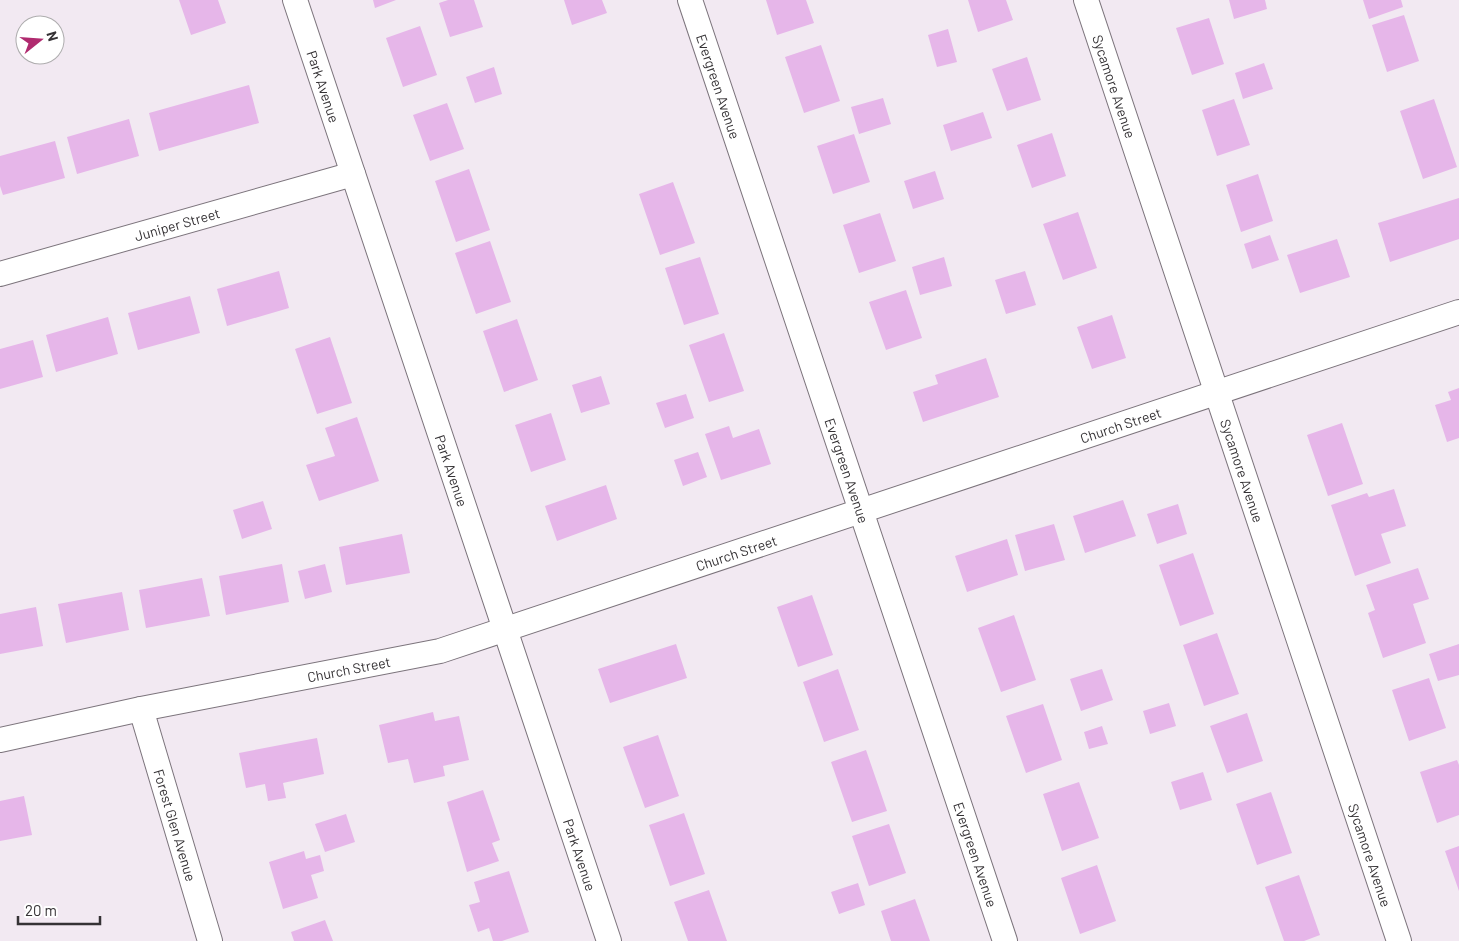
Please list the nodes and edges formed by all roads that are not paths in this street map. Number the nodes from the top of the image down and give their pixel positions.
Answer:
1 (295, 0) edge
2 (690, 0) edge
3 (1086, 0) edge
4 (353, 174) junction
5 (0, 274) edge
6 (1459, 312) edge
7 (1215, 392) junction
8 (862, 512) junction
9 (504, 630) junction
10 (141, 709) junction
11 (0, 740) edge
12 (210, 941) edge
13 (609, 941) edge
14 (1005, 941) edge
15 (1399, 941) edge

1 - 4 street, Park Avenue
2 - 8 street, Evergreen Avenue
3 - 7 street, Sycamore Avenue
4 - 5 street, Juniper Street
4 - 9 street, Park Avenue
6 - 7 street, Church Street
7 - 8 street, Church Street
7 - 15 street, Sycamore Avenue
8 - 9 street, Church Street
8 - 14 street, Evergreen Avenue
9 - 10 street, Church Street
9 - 13 street, Park Avenue
10 - 11 street, Church Street
10 - 12 street, Forest Glen Avenue

